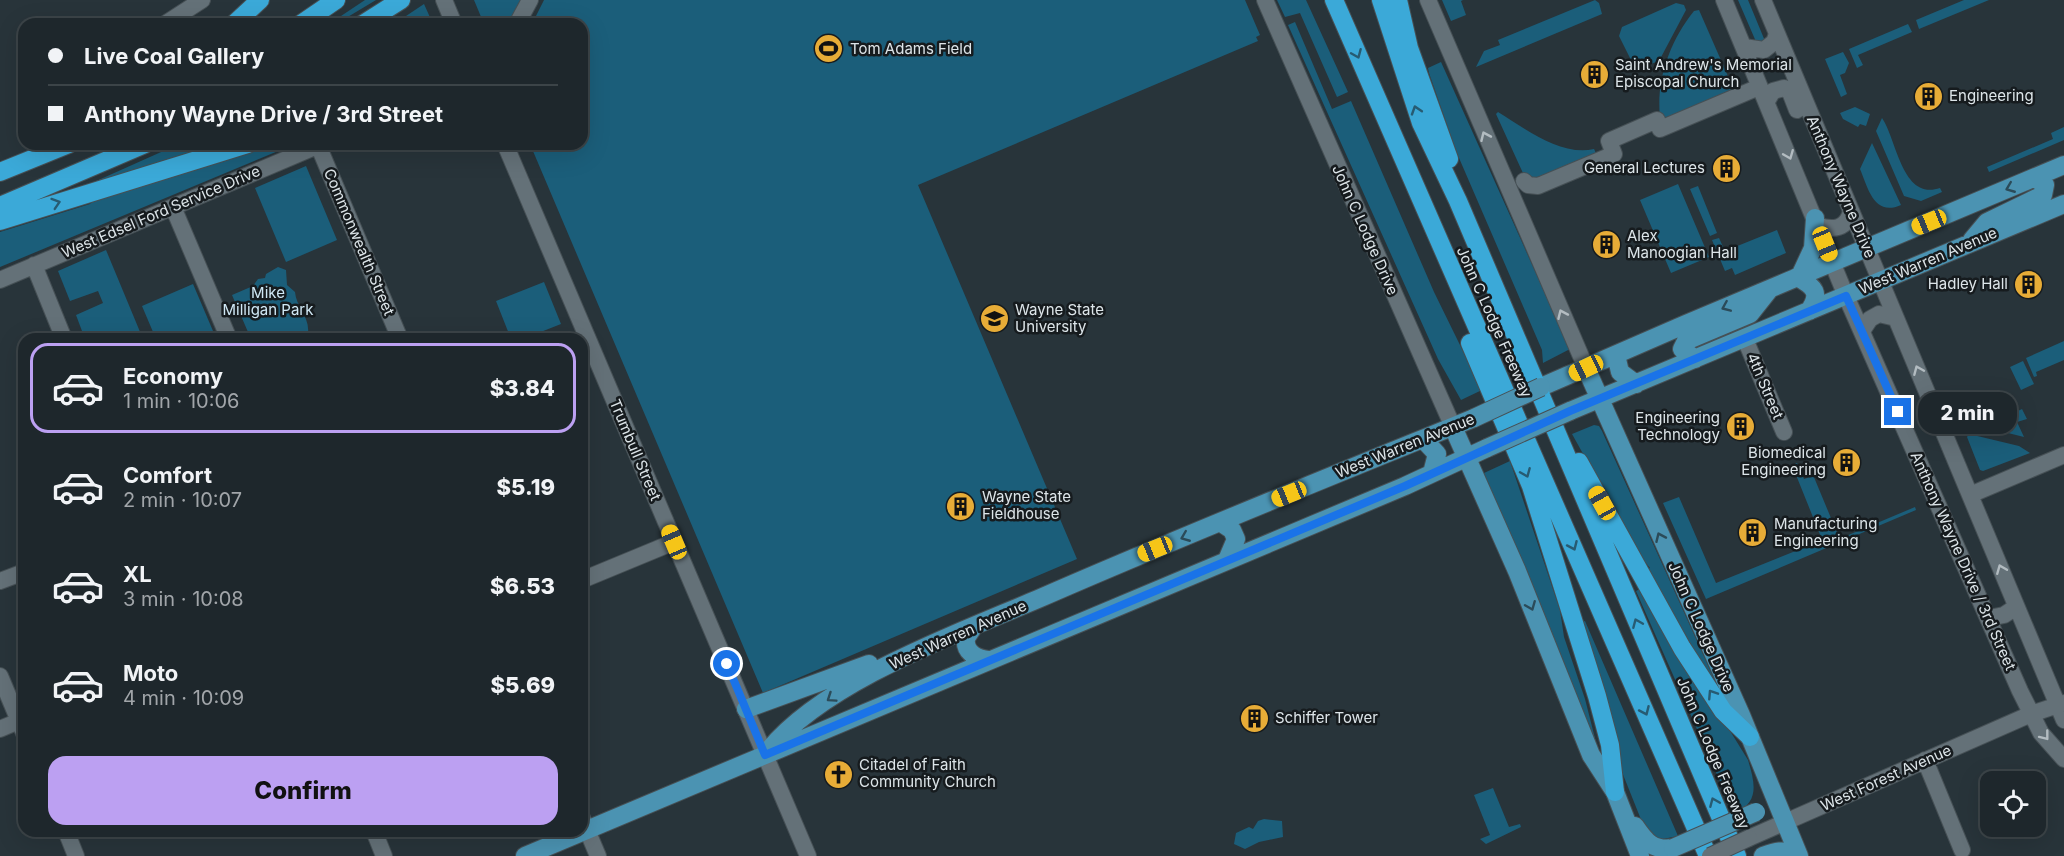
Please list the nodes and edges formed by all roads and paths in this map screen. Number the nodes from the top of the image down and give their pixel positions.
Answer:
1 (202, 0) edge
2 (261, 0) edge
3 (336, 0) edge
4 (401, 0) edge
5 (530, 0) edge
6 (1265, 0) edge
7 (1334, 0) edge
8 (1381, 0) edge
9 (1398, 0) edge
10 (1428, 0) edge
11 (1724, 0) edge
12 (1763, 0) edge
13 (446, 4) edge
14 (174, 18) edge
15 (241, 18) edge
16 (310, 18) edge
17 (372, 18) edge
18 (452, 18) edge
19 (520, 18) edge
20 (1777, 34) junction
21 (1744, 47) junction
22 (1752, 90) dead end
23 (1767, 101) junction
24 (1397, 146) junction
25 (39, 150) edge
26 (54, 150) edge
27 (130, 150) edge
28 (229, 150) edge
29 (308, 150) edge
30 (322, 150) edge
31 (507, 150) edge
32 (1826, 151) junction
33 (2064, 165) edge
34 (3, 171) edge
35 (2035, 178) junction
36 (1524, 181) dead end
37 (1458, 201) junction
38 (2064, 204) edge
39 (0, 206) edge
40 (173, 207) junction
41 (1851, 211) junction
42 (0, 221) edge
43 (1816, 222) junction
44 (1969, 244) junction
45 (1866, 248) junction
46 (1832, 262) junction
47 (34, 265) junction
48 (1799, 276) junction
49 (0, 280) edge
50 (1880, 281) junction
51 (1770, 288) junction
52 (1846, 296) junction
53 (1809, 311) junction
54 (1896, 318) junction
55 (1862, 331) junction
56 (61, 333) edge
57 (226, 333) edge
58 (398, 333) edge
59 (581, 333) edge
60 (1745, 339) junction
61 (588, 348) edge
62 (1616, 355) junction
63 (1695, 360) junction
64 (1586, 368) junction
65 (1636, 384) junction
66 (1599, 399) junction
67 (1453, 426) junction
68 (1784, 432) dead end
69 (1423, 439) junction
70 (1559, 442) junction
71 (2064, 455) edge
72 (1467, 459) junction
73 (1432, 474) junction
74 (1970, 495) junction
75 (1220, 522) junction
76 (674, 542) junction
77 (1227, 560) junction
78 (18, 574) edge
79 (588, 578) edge
80 (0, 581) edge
81 (2016, 607) junction
82 (1989, 618) junction
83 (966, 630) junction
84 (988, 660) junction
85 (0, 676) edge
86 (746, 709) junction
87 (2062, 710) edge
88 (2031, 714) junction
89 (18, 718) edge
90 (18, 727) edge
91 (0, 729) edge
92 (1750, 737) junction
93 (765, 755) junction
94 (2064, 759) edge
95 (1925, 760) junction
96 (1766, 780) junction
97 (1618, 800) junction
98 (1785, 821) junction
99 (588, 823) edge
100 (588, 831) edge
101 (68, 837) edge
102 (376, 837) edge
103 (561, 837) edge
104 (1962, 850) dead end
105 (76, 856) edge
106 (384, 856) edge
107 (525, 856) edge
108 (598, 856) edge
109 (808, 856) edge
110 (1640, 856) edge
111 (1709, 856) edge
112 (1737, 856) edge
113 (1799, 856) edge

1 - 14 street
2 - 15 highway
3 - 16 highway
4 - 17 highway
5 - 19 street
6 - 67 street, John C Lodge Drive
7 -> 24 highway, John C Lodge Freeway
37 -> 8 highway, John C Lodge Freeway
9 - 37 highway
64 -> 10 street
11 - 21 street, Anthony Wayne Drive / 3rd Street
12 - 20 street, Anthony Wayne Drive
13 - 18 street
20 - 21 street
20 - 32 street, Anthony Wayne Drive
21 - 23 street, Anthony Wayne Drive / 3rd Street
22 - 36 street
23 - 32 street
23 -> 43 street, Anthony Wayne Drive / 3rd Street
24 -> 97 highway
24 -> 111 highway, John C Lodge Freeway
25 - 34 highway
26 - 34 highway
27 - 39 highway
42 -> 28 highway
29 - 40 street, West Edsel Ford Service Drive
30 - 58 street, Commonwealth Street
31 - 59 street, Trumbull Street
32 - 41 street, Anthony Wayne Drive
33 - 35 main road, West Warren Avenue
35 - 44 main road
35 -> 45 main road, West Warren Avenue
37 - 70 highway, John C Lodge Freeway
38 - 44 main road, West Warren Avenue
40 - 47 street, West Edsel Ford Service Drive
40 - 57 street
41 - 43 street
41 - 45 street, Anthony Wayne Drive
43 - 46 street, Anthony Wayne Drive / 3rd Street
43 - 48 main road
44 - 50 main road, West Warren Avenue
45 - 46 main road, West Warren Avenue
45 - 50 street, Anthony Wayne Drive
46 - 48 main road, West Warren Avenue
46 - 52 street, Anthony Wayne Drive / 3rd Street
47 - 49 street, West Edsel Ford Service Drive
47 - 56 street
48 - 51 main road, West Warren Avenue
48 - 53 main road
50 - 52 main road, West Warren Avenue
50 - 54 street, Anthony Wayne Drive
51 -> 62 main road, West Warren Avenue
51 - 63 main road
52 - 53 main road, West Warren Avenue
52 - 55 street, Anthony Wayne Drive / 3rd Street
53 - 60 main road, West Warren Avenue
54 - 55 street
74 -> 54 street, Anthony Wayne Drive
55 - 82 street, Anthony Wayne Drive / 3rd Street
60 - 63 main road, West Warren Avenue
60 - 68 street, 4th Street
61 - 76 street, Trumbull Street
62 - 64 main road, West Warren Avenue
62 - 65 main road
63 - 65 main road, West Warren Avenue
64 - 66 main road, John C Lodge Drive
64 - 67 main road, West Warren Avenue, bridge
65 - 66 main road, West Warren Avenue
66 - 72 main road, West Warren Avenue, bridge
92 -> 66 main road, John C Lodge Drive
67 - 69 main road, West Warren Avenue
67 - 72 main road, John C Lodge Drive
69 - 73 main road
69 - 75 main road, West Warren Avenue
92 -> 70 highway
112 -> 70 highway, John C Lodge Freeway
71 - 74 street
72 - 73 main road, West Warren Avenue
72 -> 97 main road, John C Lodge Drive
73 - 77 main road, West Warren Avenue
81 -> 74 street, Anthony Wayne Drive
75 - 77 main road
75 -> 83 main road, West Warren Avenue
76 - 79 street
76 - 86 street, Trumbull Street
77 - 84 main road, West Warren Avenue
78 - 80 street
81 - 82 street
81 - 87 street, Anthony Wayne Drive
82 - 88 street, Anthony Wayne Drive / 3rd Street
83 - 84 main road
83 - 86 main road
83 -> 93 main road, West Warren Avenue
84 - 93 main road, West Warren Avenue
85 - 89 street
86 - 93 street, Trumbull Street
87 - 88 street, West Forest Avenue
88 -> 94 street, Anthony Wayne Drive / 3rd Street
88 - 95 street, West Forest Avenue
90 - 91 street
92 - 96 main road, John C Lodge Drive
93 - 99 main road, West Warren Avenue
93 - 109 street, Trumbull Street
95 - 98 street, West Forest Avenue
95 - 104 street
96 - 97 main road, bridge
96 - 98 main road, John C Lodge Drive
97 - 110 main road
98 - 111 street, West Forest Avenue, bridge
98 - 113 main road, John C Lodge Drive
100 - 108 street
101 - 105 street
102 - 106 street
103 - 107 main road, West Warren Avenue

